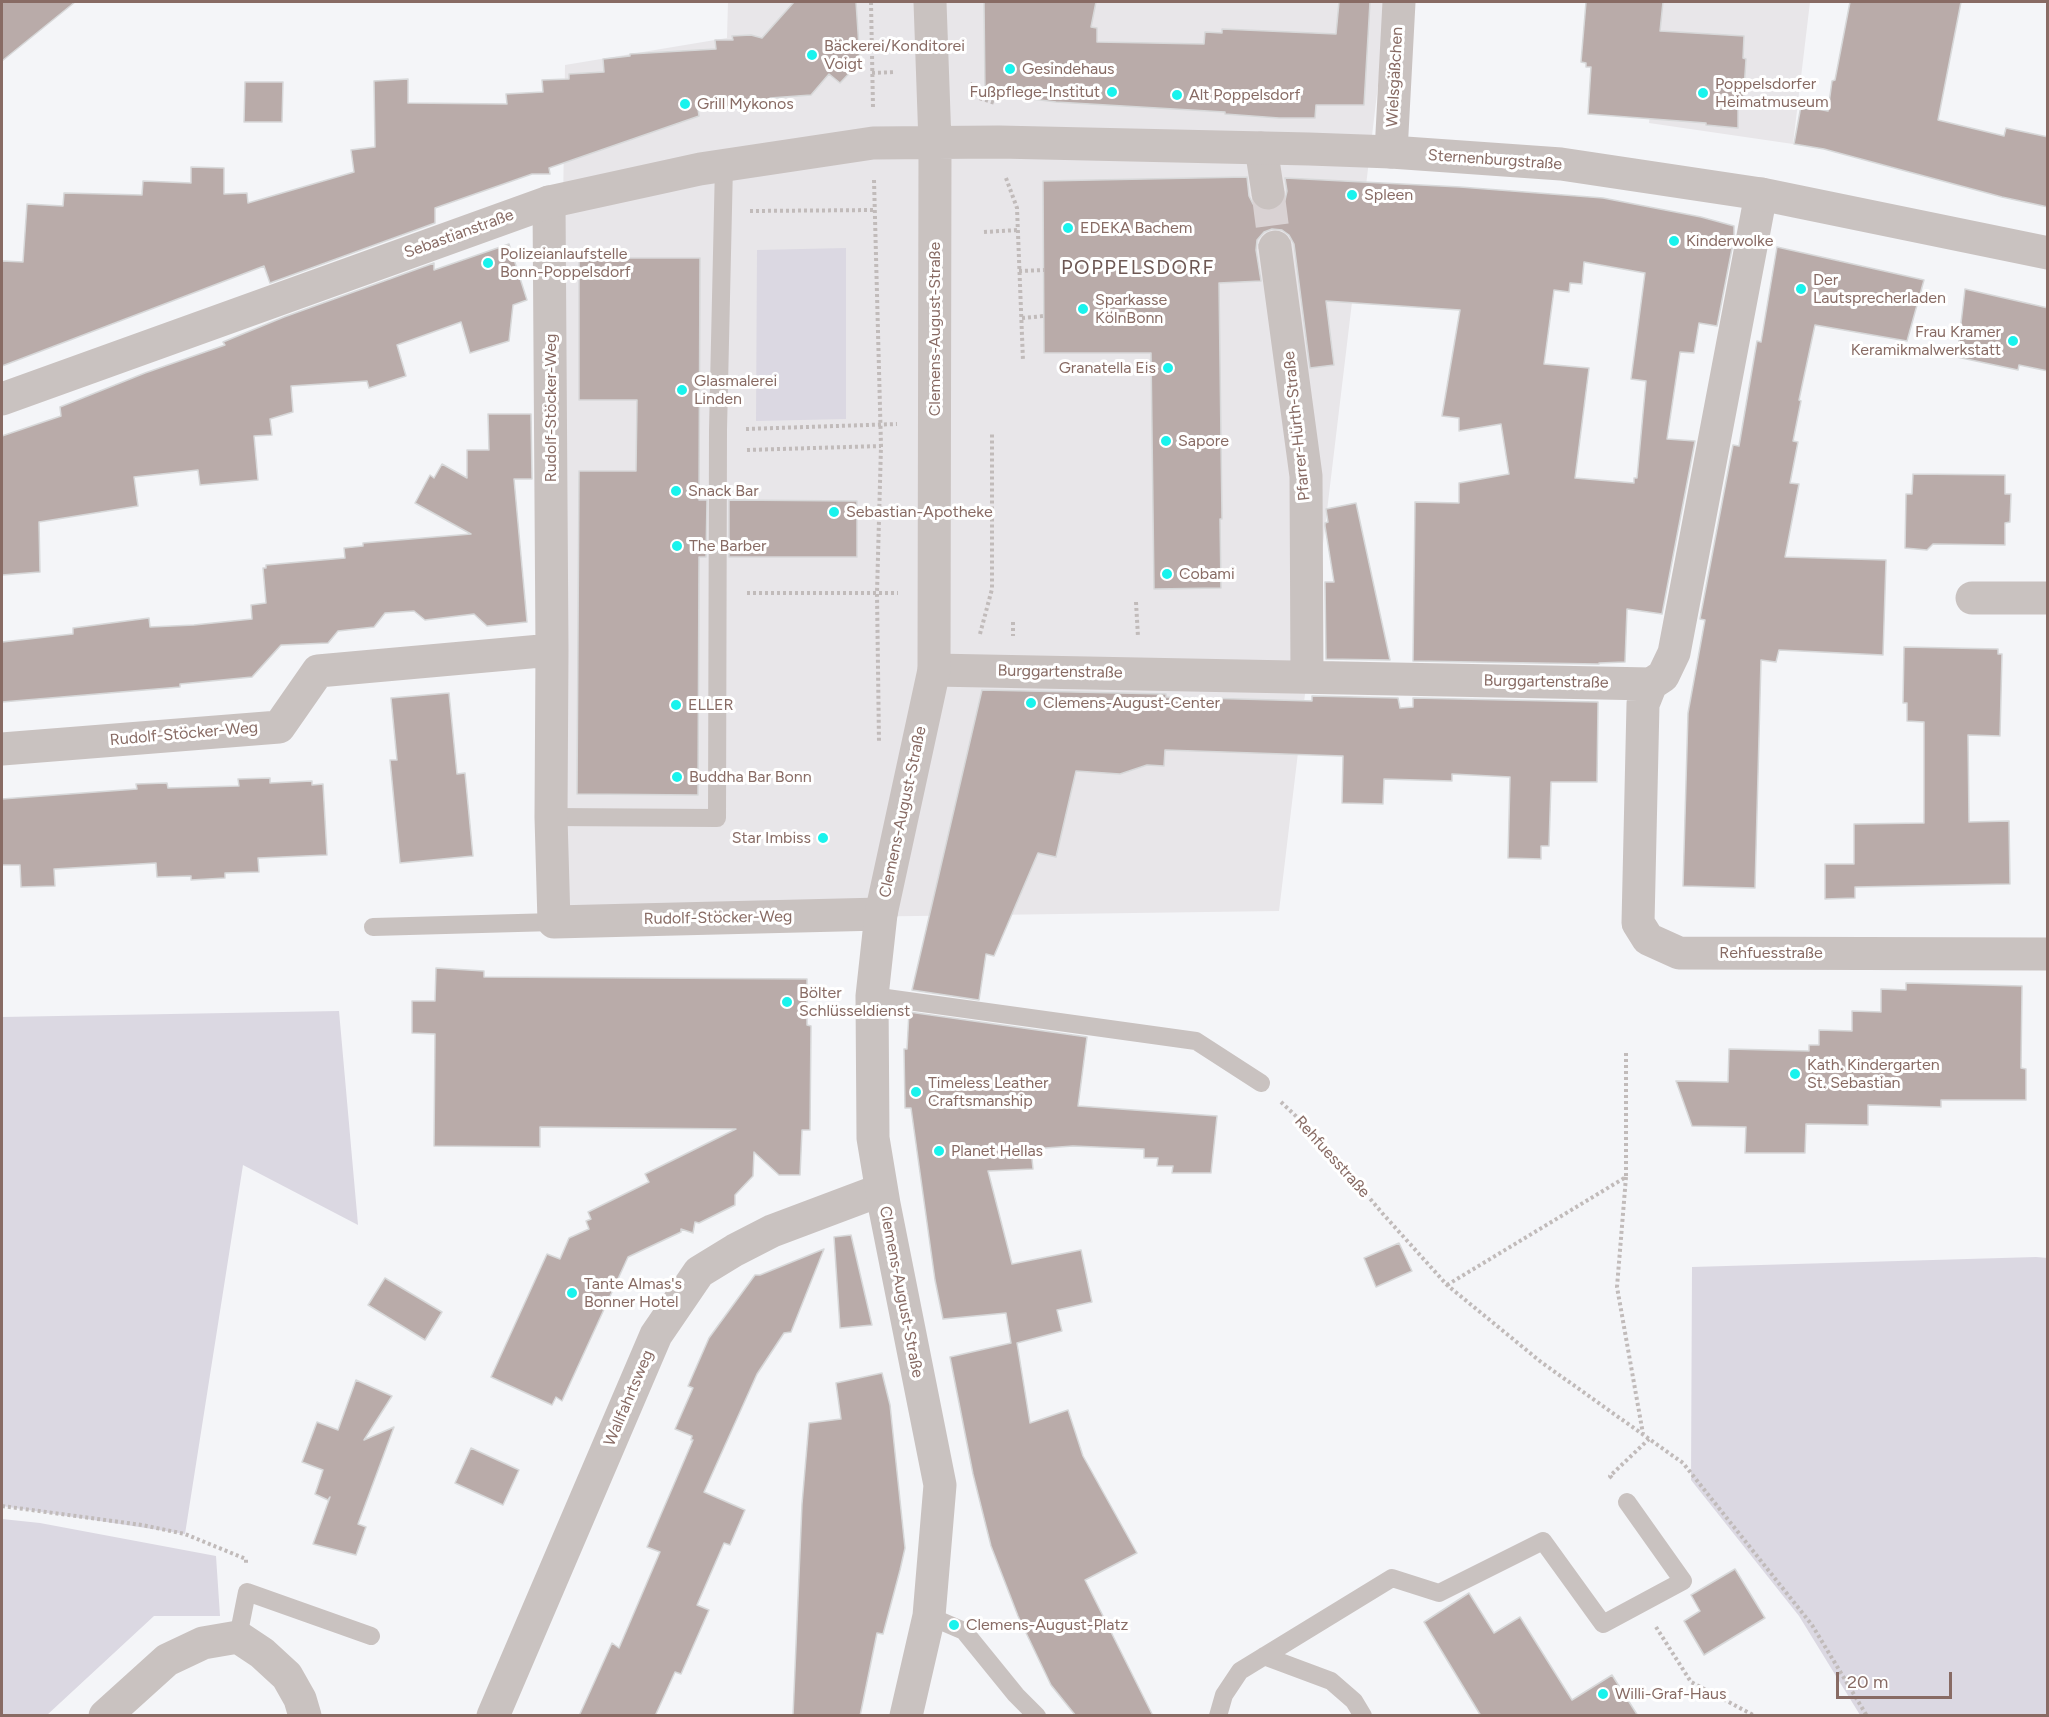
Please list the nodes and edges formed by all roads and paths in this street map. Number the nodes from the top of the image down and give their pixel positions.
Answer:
1 (930, 2) edge
2 (1399, 2) edge
3 (935, 143) junction
4 (1261, 148) junction
5 (1391, 152) junction
6 (724, 165) junction
7 (1006, 176) dead end
8 (1268, 193) tunnel mouth
9 (1761, 194) junction
10 (549, 202) junction
11 (875, 210) dead end
12 (1018, 230) junction
13 (984, 232) dead end
14 (1275, 247) tunnel mouth
15 (2048, 253) edge
16 (1044, 270) dead end
17 (1019, 271) junction
18 (1044, 316) dead end
19 (1022, 318) junction
20 (1023, 361) dead end
21 (2, 399) edge
22 (905, 424) dead end
23 (880, 425) junction
24 (718, 430) junction
25 (992, 434) dead end
26 (881, 446) junction
27 (719, 450) junction
28 (898, 583) dead end
29 (719, 593) junction
30 (877, 593) junction
31 (1972, 598) dead end
32 (2048, 598) edge
33 (1136, 602) dead end
34 (979, 639) dead end
35 (1138, 645) dead end
36 (552, 650) junction
37 (934, 669) junction
38 (1307, 677) junction
39 (1651, 684) junction
40 (879, 744) dead end
41 (2, 749) edge
42 (551, 817) junction
43 (881, 914) junction
44 (554, 922) junction
45 (373, 927) dead end
46 (2048, 954) edge
47 (872, 996) junction
48 (1626, 1051) dead end
49 (1261, 1083) joint
50 (1626, 1178) junction
51 (881, 1190) junction
52 (1447, 1285) junction
53 (1643, 1434) junction
54 (1649, 1439) junction
55 (1627, 1502) joint
56 (2, 1506) edge
57 (246, 1592) junction
58 (1641, 1603) junction
59 (929, 1616) junction
60 (371, 1636) dead end
61 (238, 1637) junction
62 (1264, 1656) junction
63 (105, 1716) edge
64 (305, 1716) edge
65 (493, 1716) edge
66 (906, 1716) edge
67 (1037, 1716) edge
68 (1218, 1716) edge
69 (1363, 1716) edge
70 (1755, 1716) edge
71 (1867, 1716) edge

1 - 3 street, Clemens-August-Straße
2 - 5 street, Wielsgäßchen
3 - 4 street, Sternenburgstraße
3 - 6 street, Sebastianstraße
3 - 37 street, Clemens-August-Straße
4 - 5 street, Sternenburgstraße
4 - 8 street
5 - 9 street, Sternenburgstraße
6 - 10 street, Sebastianstraße
6 - 24 lane
7 - 12 path
9 - 15 street, Sternenburgstraße
9 - 39 street
10 - 21 street, Sebastianstraße
10 - 36 street, Rudolf-Stöcker-Weg
11 - 23 path
12 - 13 path
12 - 17 path
14 - 38 street, Pfarrer-Hürth-Straße
16 - 17 path
17 - 19 path
18 - 19 path
19 - 20 path
22 - 23 path
23 - 24 path
23 - 26 path
24 - 27 lane
25 - 34 path
26 - 27 path
26 - 30 path
27 - 29 lane
28 - 30 path
29 - 30 path
29 - 42 lane
30 - 40 path
31 - 32 street
33 - 35 path
36 - 41 street, Rudolf-Stöcker-Weg
36 - 42 street, Rudolf-Stöcker-Weg
37 - 38 street, Burggartenstraße
37 - 43 street, Clemens-August-Straße
38 - 39 street, Burggartenstraße
39 - 46 street, Rehfuesstraße
42 - 44 street, Rudolf-Stöcker-Weg
43 - 44 street, Rudolf-Stöcker-Weg
43 - 47 street, Clemens-August-Straße
44 - 45 lane, Rudolf-Stöcker-Weg
47 - 49 lane
47 - 51 street, Clemens-August-Straße
48 - 50 path
49 - 52 path, Rehfuesstraße
50 - 52 path
50 - 53 path
51 - 59 street, Clemens-August-Straße
51 - 65 street, Wallfahrtsweg
52 - 53 path, Rehfuesstraße
53 - 54 path, Rehfuesstraße
54 - 55 path
54 - 71 path, Rehfuesstraße
55 - 58 lane
56 - 57 path
57 - 60 lane
57 - 61 lane
58 - 62 lane
58 - 70 path
59 - 66 street
59 - 67 lane
61 - 63 street
61 - 64 street
62 - 68 lane
62 - 69 lane

